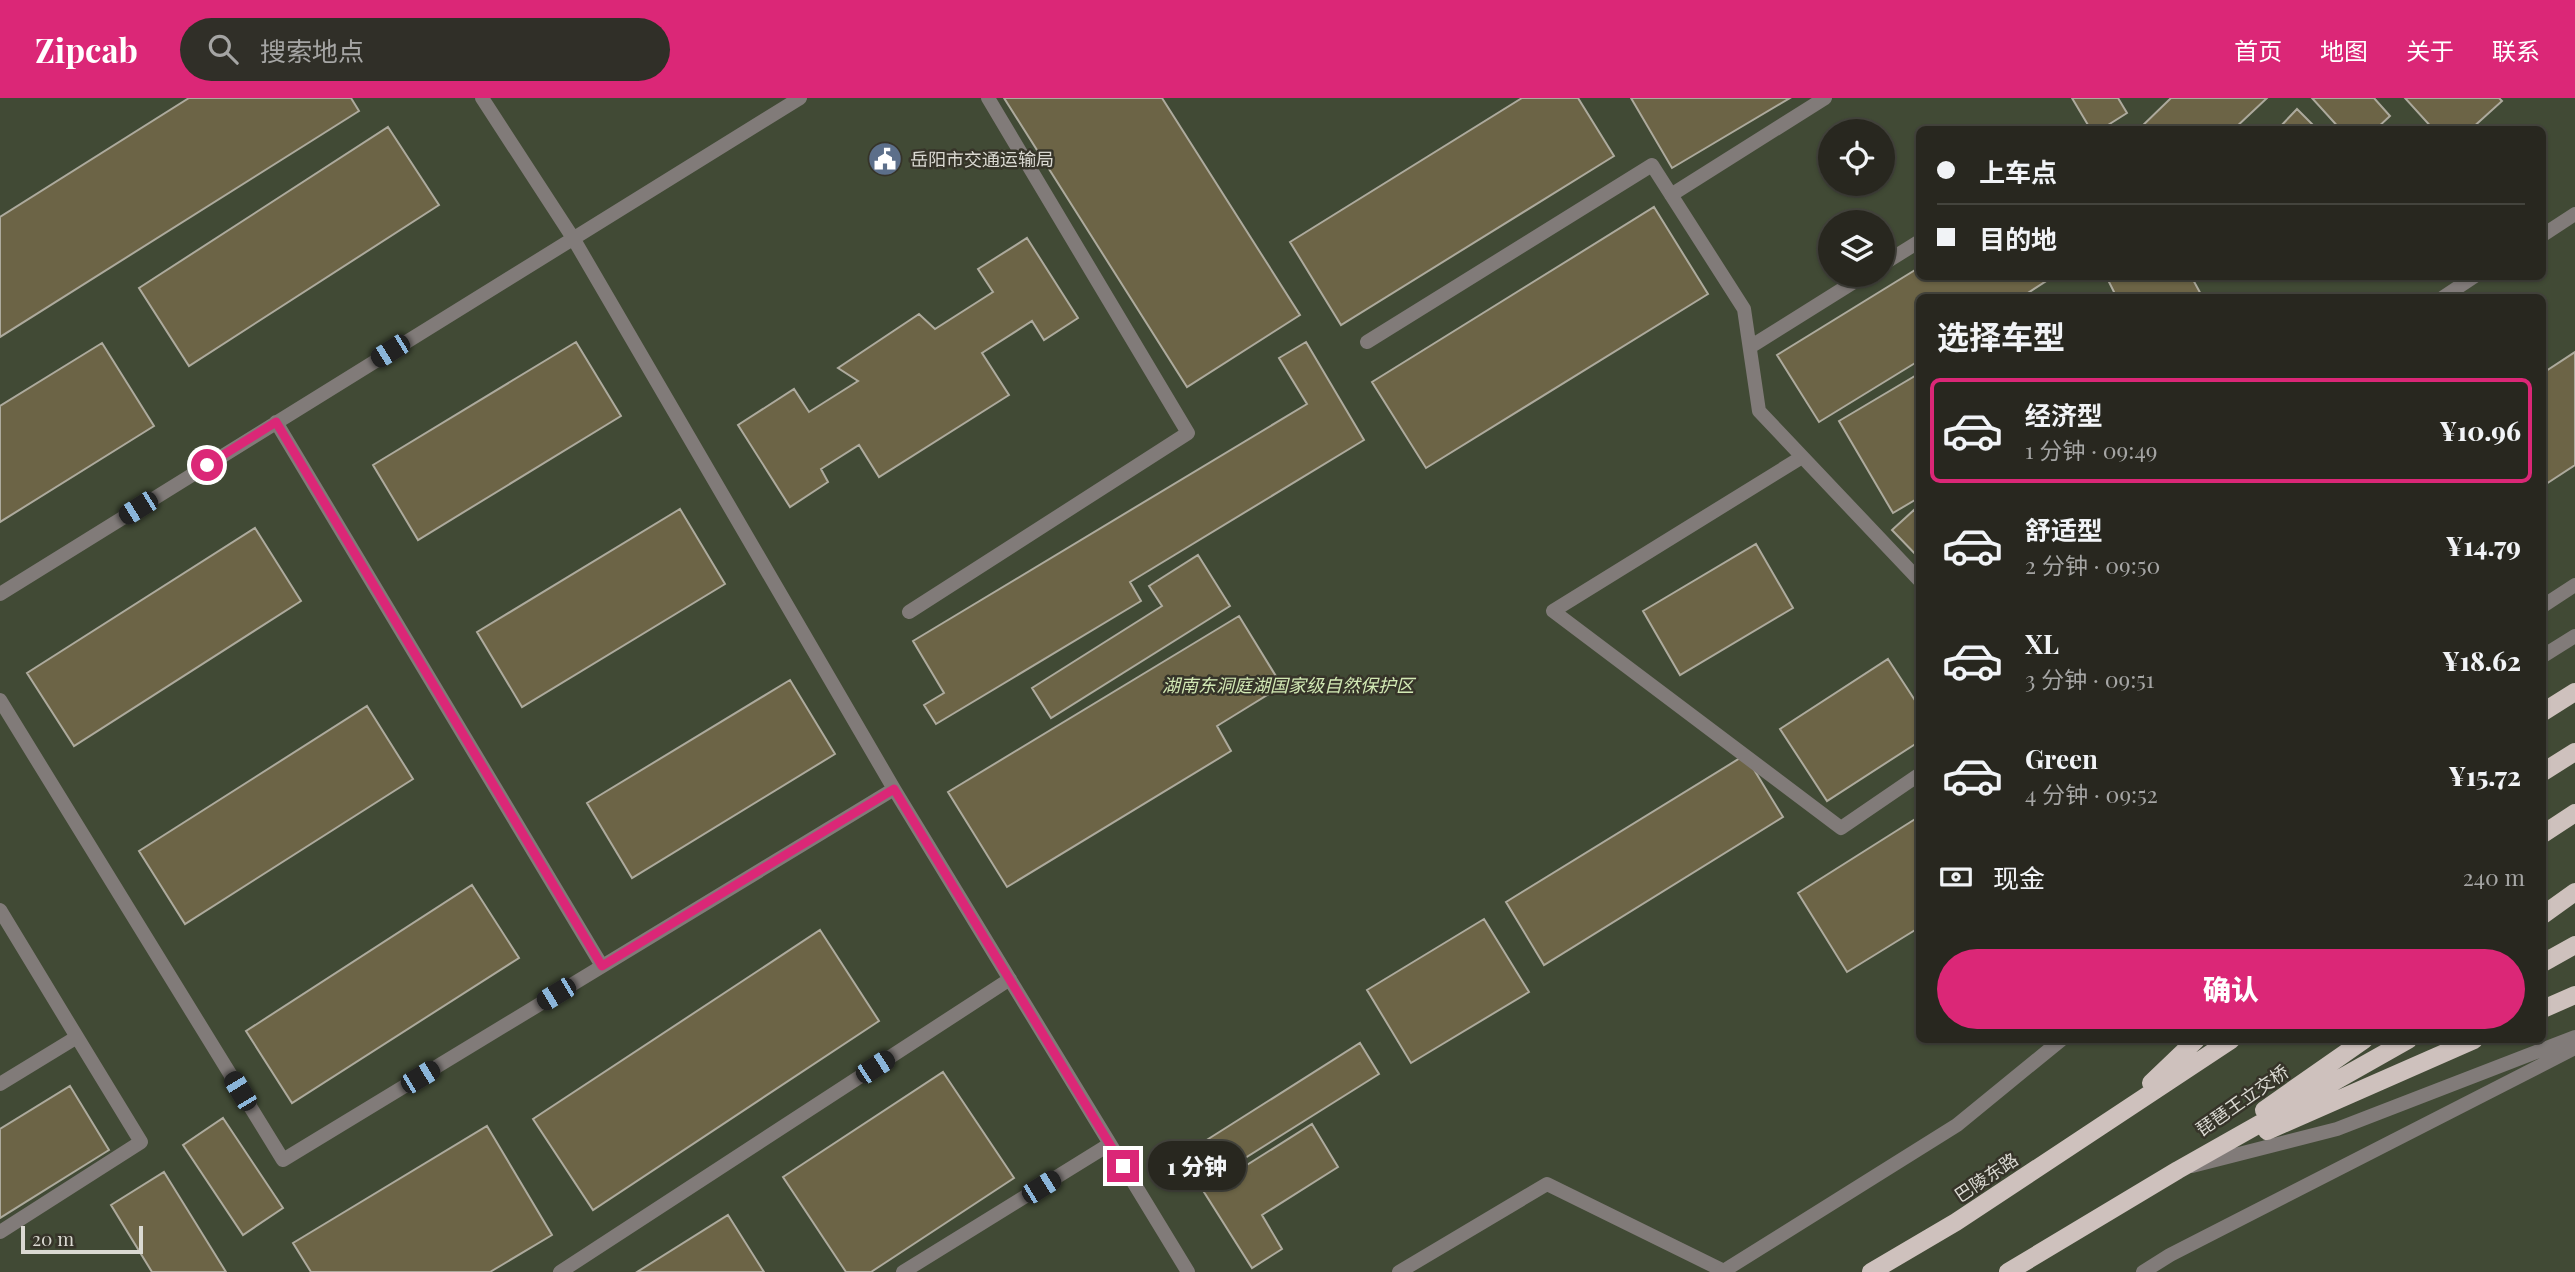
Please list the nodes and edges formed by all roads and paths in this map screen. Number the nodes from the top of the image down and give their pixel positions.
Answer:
1 (482, 98) edge
2 (800, 98) edge
3 (988, 98) edge
4 (1825, 98) edge
5 (1671, 195) junction
6 (2575, 214) edge
7 (2546, 232) edge
8 (573, 238) junction
9 (1916, 243) edge
10 (1895, 257) edge
11 (2469, 280) edge
12 (1846, 287) edge
13 (2448, 294) edge
14 (1367, 342) dead end
15 (1750, 346) junction
16 (276, 422) junction
17 (1802, 457) junction
18 (1916, 577) edge
19 (2575, 585) edge
20 (0, 594) edge
21 (2546, 604) edge
22 (909, 612) dead end
23 (2575, 636) edge
24 (2546, 654) edge
25 (2575, 692) edge
26 (0, 700) edge
27 (2546, 710) edge
28 (2575, 752) edge
29 (2546, 770) edge
30 (1916, 777) edge
31 (894, 789) junction
32 (2575, 813) edge
33 (2546, 832) edge
34 (2575, 892) edge
35 (0, 910) edge
36 (2546, 913) edge
37 (2575, 945) edge
38 (2546, 961) edge
39 (602, 966) junction
40 (1010, 979) junction
41 (2575, 995) edge
42 (2546, 1008) edge
43 (76, 1037) junction
44 (2575, 1037) edge
45 (2057, 1043) edge
46 (2181, 1043) edge
47 (2193, 1043) edge
48 (2207, 1043) edge
49 (2226, 1043) edge
50 (2360, 1043) edge
51 (2403, 1043) edge
52 (2467, 1043) edge
53 (2575, 1048) edge
54 (0, 1084) edge
55 (2121, 1113) junction
56 (1110, 1144) junction
57 (2178, 1170) junction
58 (0, 1232) edge
59 (560, 1272) edge
60 (903, 1272) edge
61 (1188, 1272) edge
62 (1399, 1272) edge
63 (1724, 1272) edge
64 (1871, 1272) edge
65 (2008, 1272) edge
66 (2143, 1272) edge

1 - 8 street
2 - 8 street
3 - 22 street
4 - 5 street
5 - 14 street
5 - 15 street
6 - 7 street
8 - 16 street
8 - 31 street
9 - 10 street
11 - 13 street
12 - 15 street
15 - 17 street
16 - 20 street
16 - 39 street
17 - 18 street
17 - 30 street
19 - 21 street
23 - 24 street
25 - 27 main road
26 - 39 street
28 - 29 main road
31 - 39 street
31 - 40 street
32 - 33 main road
34 - 36 main road
35 - 43 street
37 - 38 main road
40 - 56 street
40 - 59 street
41 - 42 main road
43 - 54 street
43 - 58 street
44 - 57 street
45 - 63 street
46 - 55 street
47 - 55 main road
48 - 55 main road
49 - 55 main road
50 - 57 main road, 琵琶王立交桥
51 - 57 main road
52 - 57 main road
53 - 66 street
55 - 64 main road, 巴陵东路
56 - 60 street
56 - 61 street
57 - 65 main road
62 - 63 street

